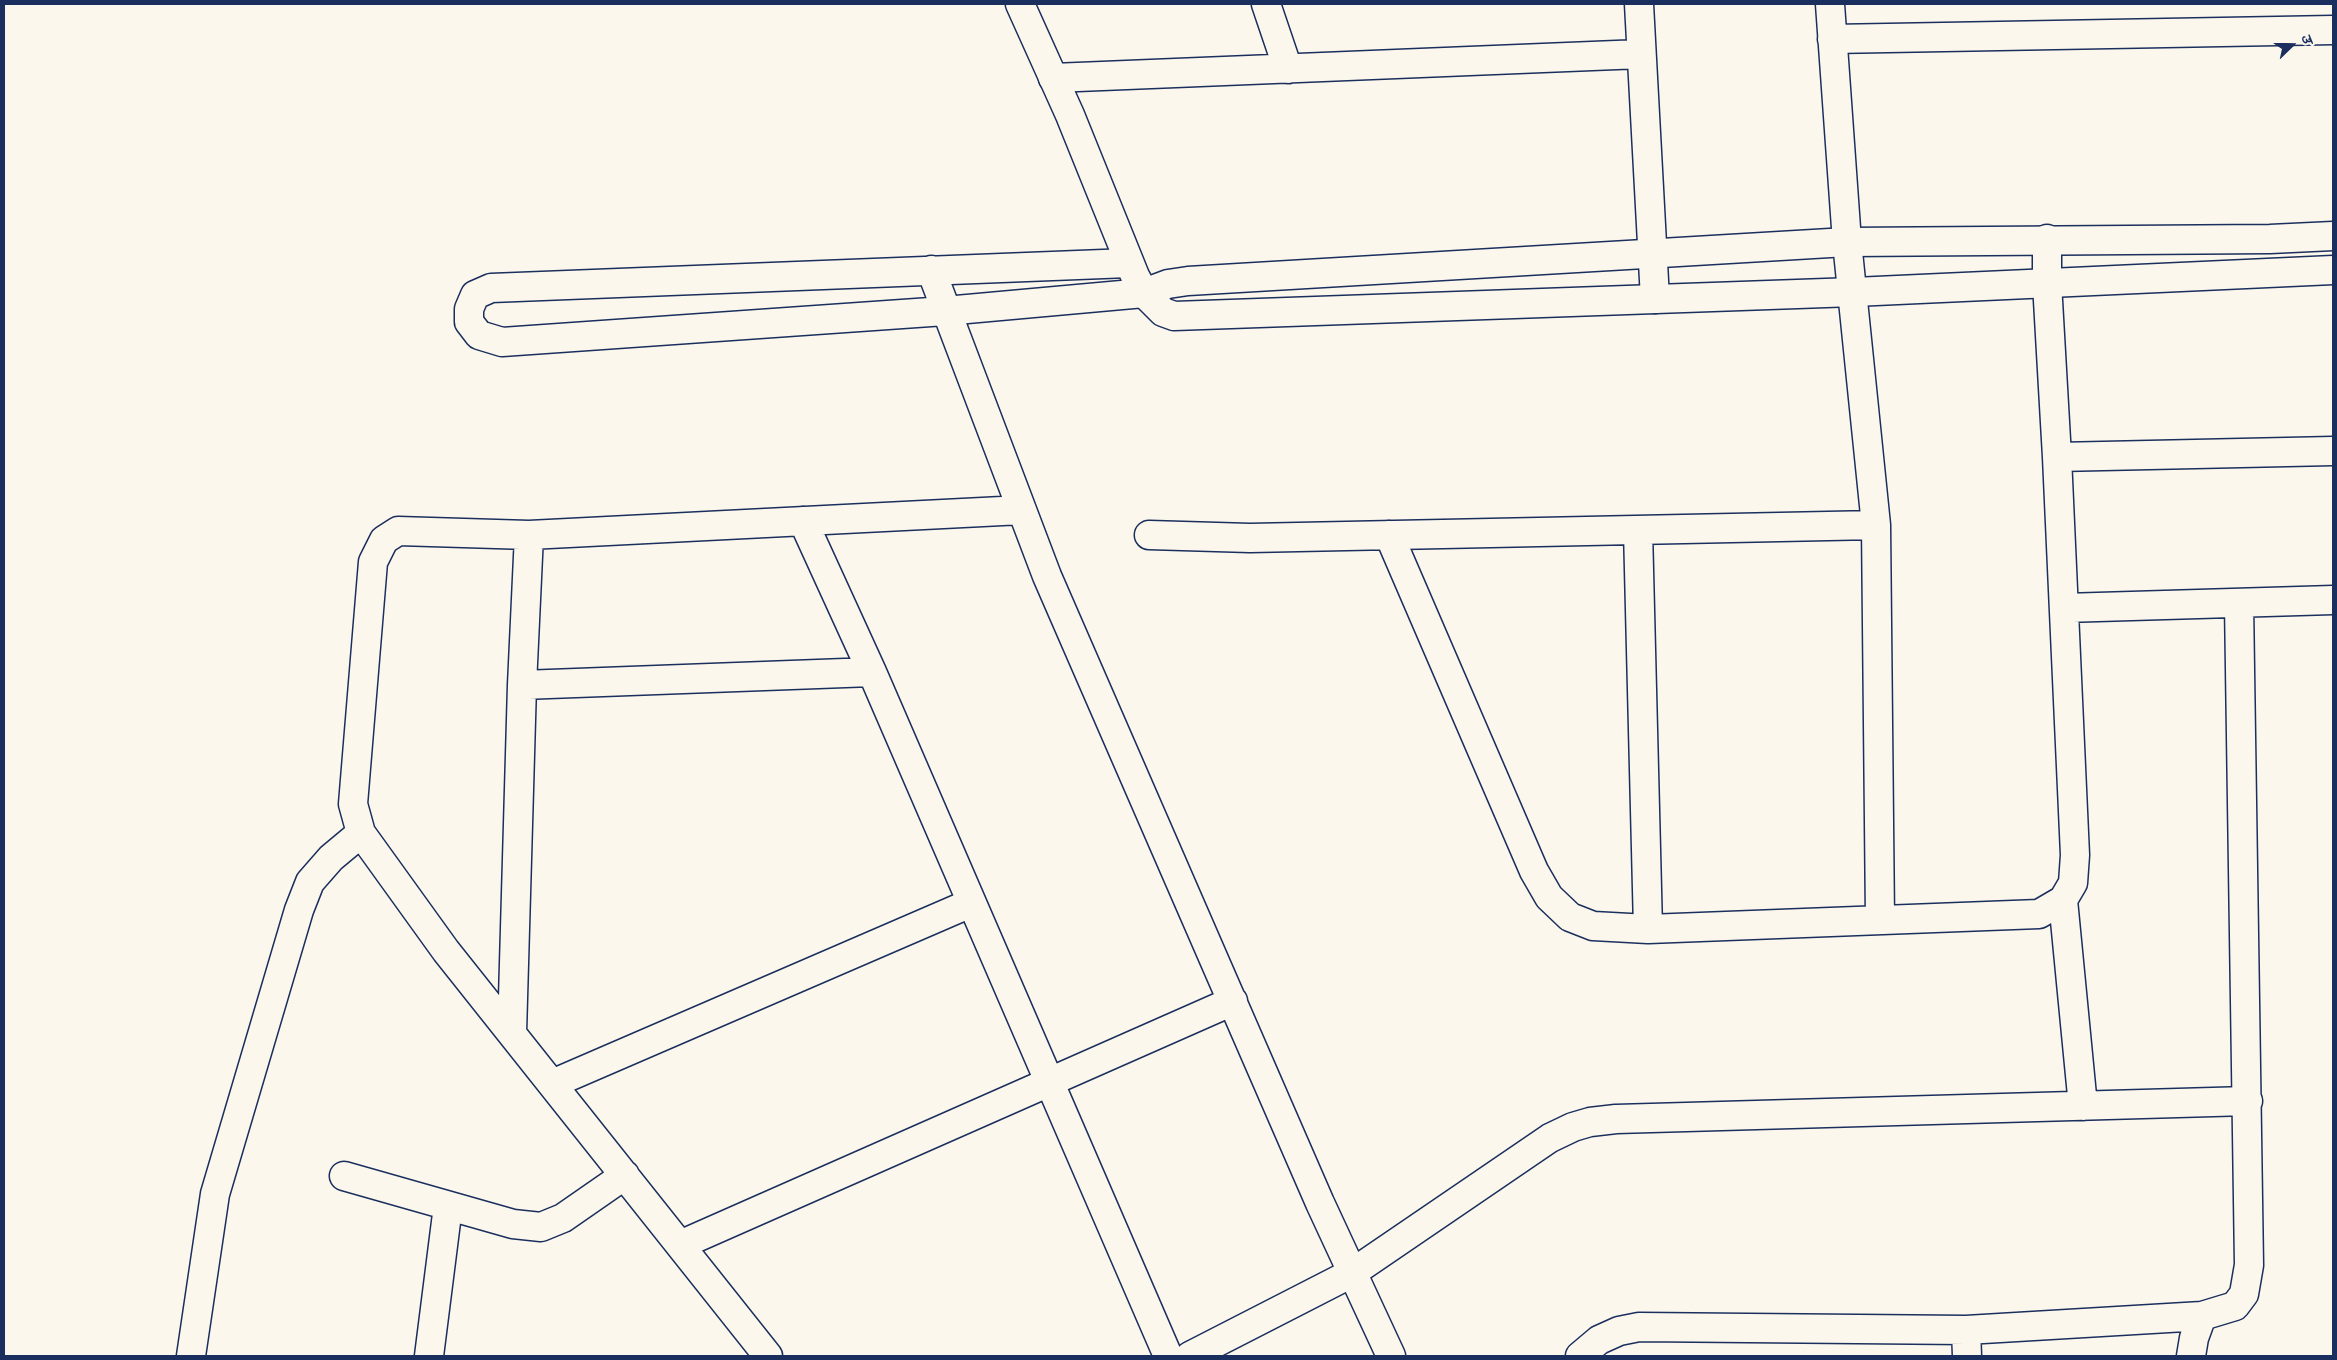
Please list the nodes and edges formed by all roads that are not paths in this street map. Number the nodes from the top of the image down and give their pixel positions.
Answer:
1 (1020, 4) edge
2 (1266, 4) edge
3 (1639, 4) edge
4 (1830, 4) edge
5 (2333, 30) edge
6 (1832, 39) junction
7 (1641, 54) junction
8 (1288, 69) junction
9 (1053, 78) junction
10 (2333, 236) edge
11 (2047, 239) junction
12 (1847, 242) junction
13 (1651, 253) junction
14 (1129, 263) junction
15 (931, 270) junction
16 (2333, 270) edge
17 (2047, 283) junction
18 (1854, 292) junction
19 (1144, 293) junction
20 (1655, 299) junction
21 (945, 311) junction
22 (2333, 451) edge
23 (2057, 457) junction
24 (1022, 510) junction
25 (803, 521) junction
26 (1876, 525) junction
27 (1638, 530) junction
28 (529, 535) junction
29 (1149, 535) dead end
30 (1389, 535) junction
31 (2333, 600) edge
32 (2239, 603) junction
33 (2064, 608) junction
34 (872, 672) junction
35 (522, 685) junction
36 (361, 833) junction
37 (2063, 900) junction
38 (971, 903) junction
39 (1880, 920) junction
40 (1648, 929) junction
41 (1233, 1001) junction
42 (512, 1033) junction
43 (1049, 1082) junction
44 (552, 1084) junction
45 (2248, 1101) junction
46 (2083, 1106) junction
47 (624, 1175) junction
48 (344, 1176) dead end
49 (448, 1206) junction
50 (680, 1245) junction
51 (1352, 1273) junction
52 (2202, 1316) junction
53 (1966, 1330) junction
54 (191, 1356) edge
55 (429, 1356) edge
56 (768, 1356) edge
57 (1168, 1356) edge
58 (1190, 1356) edge
59 (1391, 1356) edge
60 (1580, 1356) edge
61 (1968, 1356) edge
62 (2191, 1356) edge

1 - 9 street
2 - 8 street
3 - 7 street
4 - 6 street
5 - 6 street
6 - 12 street
7 - 8 street
7 - 13 street
8 - 9 street
9 - 14 street
10 - 11 street
11 - 12 street
11 - 17 street
12 - 13 street
12 - 18 street
13 - 19 street
13 - 20 street
14 - 15 street
14 - 19 street
15 - 21 street
15 - 21 street
16 - 17 street
17 - 18 street
17 - 23 street
18 - 20 street
18 - 26 street
19 - 20 street
19 - 21 street
21 - 24 street
22 - 23 street
23 - 33 street
24 - 25 street
24 - 41 street
25 - 28 street
25 - 34 street
26 - 27 street
26 - 39 street
27 - 30 street
27 - 40 street
28 - 35 street
28 - 36 street
29 - 30 street
30 - 40 street
31 - 32 street
32 - 33 street
32 - 45 street
33 - 37 street
34 - 35 street
34 - 38 street
35 - 42 street
36 - 42 street
36 - 54 street
37 - 39 street
37 - 46 street
38 - 43 street
38 - 44 street
39 - 40 street
41 - 43 street
41 - 51 street
42 - 44 street
43 - 50 street
43 - 57 street
44 - 47 street
45 - 46 street
45 - 52 street
46 - 51 street
47 - 49 street
47 - 50 street
48 - 49 street
49 - 55 street
50 - 56 street
51 - 58 street
51 - 59 street
52 - 53 street
52 - 62 street
53 - 60 street
53 - 61 street

